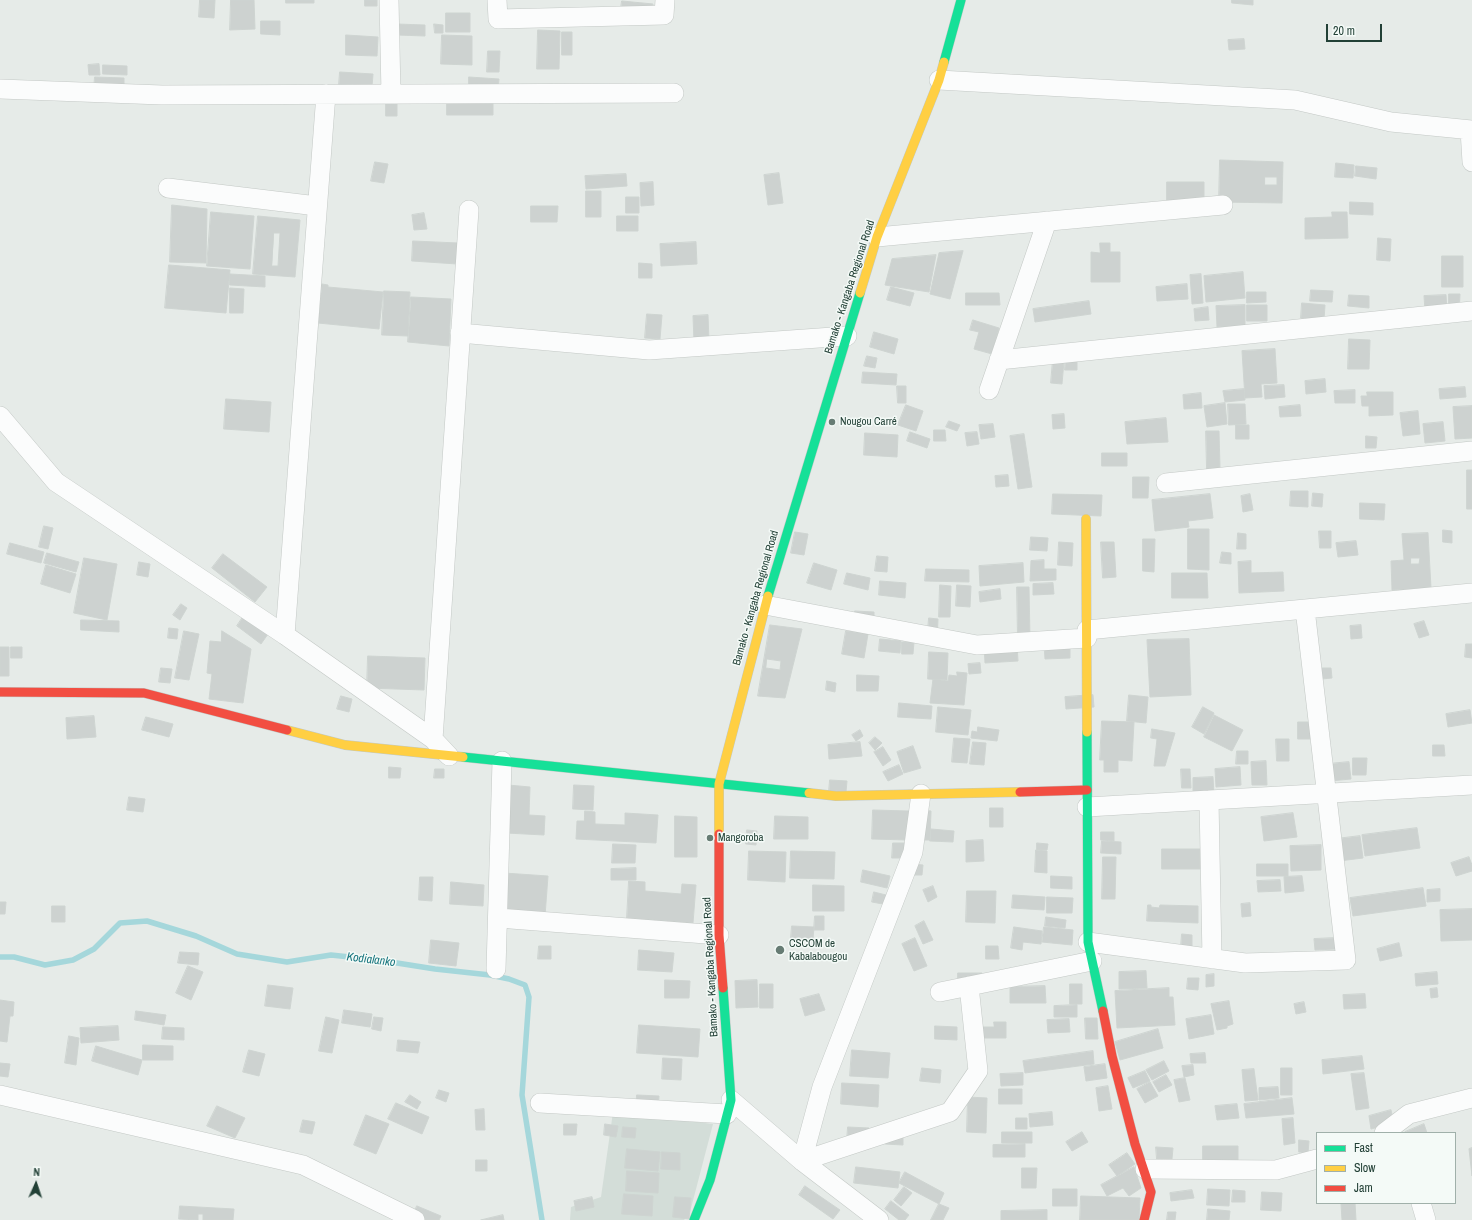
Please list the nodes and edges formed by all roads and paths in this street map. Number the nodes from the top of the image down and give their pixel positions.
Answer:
1 (389, 0) edge
2 (497, 0) edge
3 (666, 0) edge
4 (961, 0) edge
5 (939, 80) junction
6 (0, 89) edge
7 (674, 93) dead end
8 (326, 94) junction
9 (390, 94) junction
10 (1471, 130) edge
11 (1472, 162) edge
12 (168, 188) dead end
13 (1223, 204) dead end
14 (317, 206) junction
15 (469, 210) dead end
16 (1047, 221) junction
17 (877, 237) junction
18 (1472, 311) edge
19 (460, 333) junction
20 (847, 336) junction
21 (999, 360) junction
22 (989, 390) dead end
23 (0, 416) edge
24 (1472, 451) edge
25 (1166, 483) dead end
26 (1086, 519) dead end
27 (1472, 593) edge
28 (765, 605) junction
29 (1305, 609) junction
30 (1087, 634) junction
31 (284, 635) junction
32 (0, 692) edge
33 (433, 739) junction
34 (449, 756) junction
35 (502, 762) junction
36 (719, 784) junction
37 (1472, 785) edge
38 (1327, 793) junction
39 (921, 794) junction
40 (1087, 798) junction
41 (1209, 800) junction
42 (498, 918) junction
43 (719, 935) junction
44 (1088, 942) junction
45 (1212, 959) junction
46 (1092, 961) junction
47 (496, 969) dead end
48 (969, 986) junction
49 (940, 992) dead end
50 (0, 1095) edge
51 (1472, 1098) edge
52 (540, 1103) dead end
53 (729, 1107) junction
54 (1394, 1130) edge
55 (1316, 1159) edge
56 (802, 1161) junction
57 (1144, 1169) junction
58 (1421, 1204) edge
59 (415, 1220) edge
60 (694, 1220) edge
61 (879, 1220) edge
62 (1144, 1220) edge
63 (1426, 1220) edge

1 - 9 street
2 - 3 street
4 - 5 street, Bamako - Kangaba Regional Road
5 - 10 street
5 - 17 street, Bamako - Kangaba Regional Road
6 - 8 street
7 - 9 street
8 - 9 street
8 - 14 street
10 - 11 street
12 - 14 street
13 - 16 street
14 - 31 street
15 - 19 street
16 - 17 street
16 - 21 street
17 - 20 street, Bamako - Kangaba Regional Road
18 - 21 street
19 - 20 street
19 - 33 street
20 - 28 street, Bamako - Kangaba Regional Road
21 - 22 street
23 - 31 street
24 - 25 street
26 - 30 street
27 - 29 street
28 - 30 street
28 - 36 street, Bamako - Kangaba Regional Road
29 - 30 street
29 - 38 street
30 - 40 street
31 - 33 street
32 - 34 street
33 - 34 street
34 - 35 street
35 - 36 street
35 - 42 street
36 - 39 street
36 - 43 street, Bamako - Kangaba Regional Road
37 - 38 street
38 - 41 street
38 - 45 street
39 - 40 street
39 - 56 street
40 - 41 street
40 - 44 street
41 - 45 street
42 - 43 street
42 - 47 street
43 - 53 street, Bamako - Kangaba Regional Road
44 - 45 street
44 - 46 street
46 - 48 street
46 - 57 street
48 - 49 street
48 - 56 street
50 - 59 street
51 - 54 street
52 - 53 street
53 - 56 street
53 - 60 street, Bamako - Kangaba Regional Road
55 - 57 street
56 - 61 street
57 - 62 street
58 - 63 street

